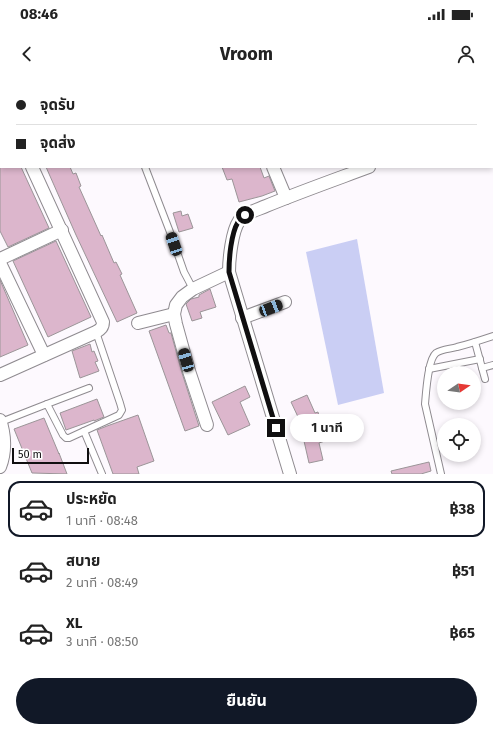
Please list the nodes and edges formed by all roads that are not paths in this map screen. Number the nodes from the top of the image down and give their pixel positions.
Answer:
1 (32, 168) edge
2 (146, 168) edge
3 (273, 168) edge
4 (366, 168) edge
5 (286, 198) junction
6 (62, 230) junction
7 (0, 259) edge
8 (0, 263) edge
9 (229, 272) junction
10 (193, 289) junction
11 (285, 302) dead end
12 (174, 314) junction
13 (242, 318) junction
14 (138, 323) dead end
15 (96, 332) junction
16 (493, 336) edge
17 (475, 342) junction
18 (44, 355) junction
19 (480, 359) junction
20 (493, 365) edge
21 (482, 368) junction
22 (430, 369) junction
23 (0, 375) edge
24 (485, 378) dead end
25 (89, 388) dead end
26 (47, 404) junction
27 (0, 421) edge
28 (207, 425) dead end
29 (84, 431) junction
30 (0, 467) edge
31 (102, 474) edge
32 (290, 474) edge
33 (441, 474) edge

1 - 6 street
2 - 10 lane
3 - 5 street
4 - 5 street
5 - 9 street
6 - 7 street
6 - 15 street
8 - 18 street
9 - 10 street
9 - 13 street
10 - 12 street
11 - 13 street
12 - 14 street
12 - 28 street
13 - 32 street
15 - 18 street
15 - 29 lane
16 - 17 lane
17 - 19 lane
17 - 22 lane
18 - 23 street
19 - 21 lane
19 - 22 lane
20 - 21 lane
21 - 24 lane
22 - 33 lane
25 - 26 lane
26 - 27 lane
26 - 29 lane
27 - 30 street
29 - 31 lane

